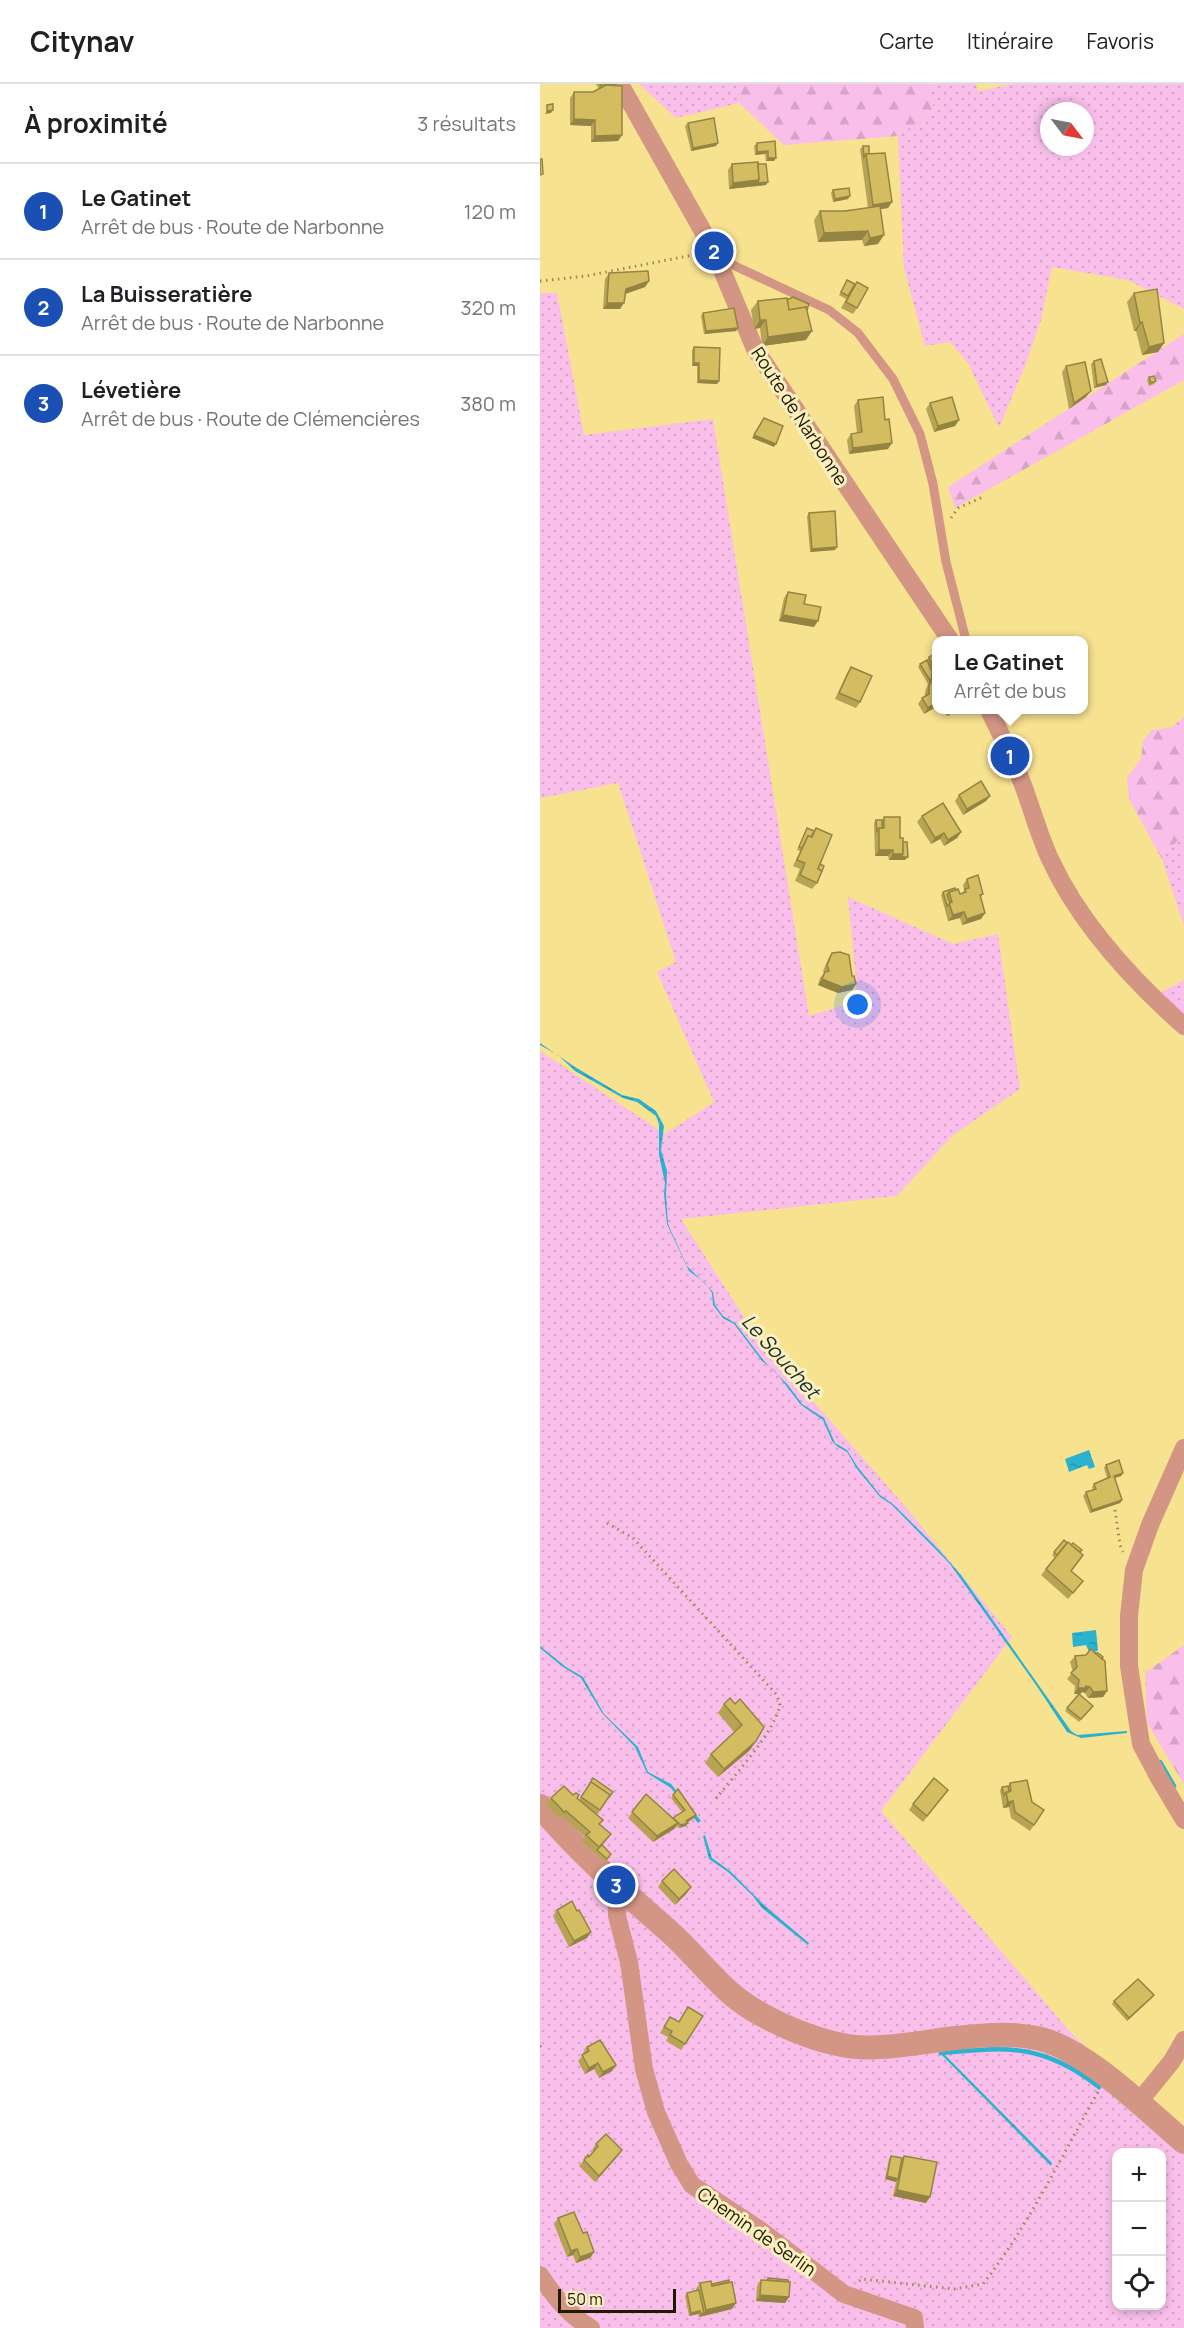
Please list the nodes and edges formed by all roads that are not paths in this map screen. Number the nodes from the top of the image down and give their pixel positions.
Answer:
1 (620, 84) edge
2 (716, 254) junction
3 (947, 636) edge
4 (965, 636) edge
5 (991, 714) edge
6 (1184, 1026) edge
7 (1184, 1448) edge
8 (540, 1806) edge
9 (1184, 1820) edge
10 (616, 1885) junction
11 (639, 1906) junction
12 (617, 1917) junction
13 (1184, 2040) edge
14 (1138, 2103) junction
15 (1184, 2142) edge
16 (540, 2275) edge
17 (591, 2328) edge
18 (915, 2328) edge

1 - 2 street, Route de Narbonne
2 - 3 street, Route de Narbonne
2 - 4 lane
5 - 6 street
7 - 9 street
8 - 10 street
10 - 11 street
10 - 12 street, Chemin de Serlin
11 - 12 street
11 - 14 street
12 - 18 street, Chemin de Serlin
13 - 14 street
14 - 15 street
16 - 17 street

